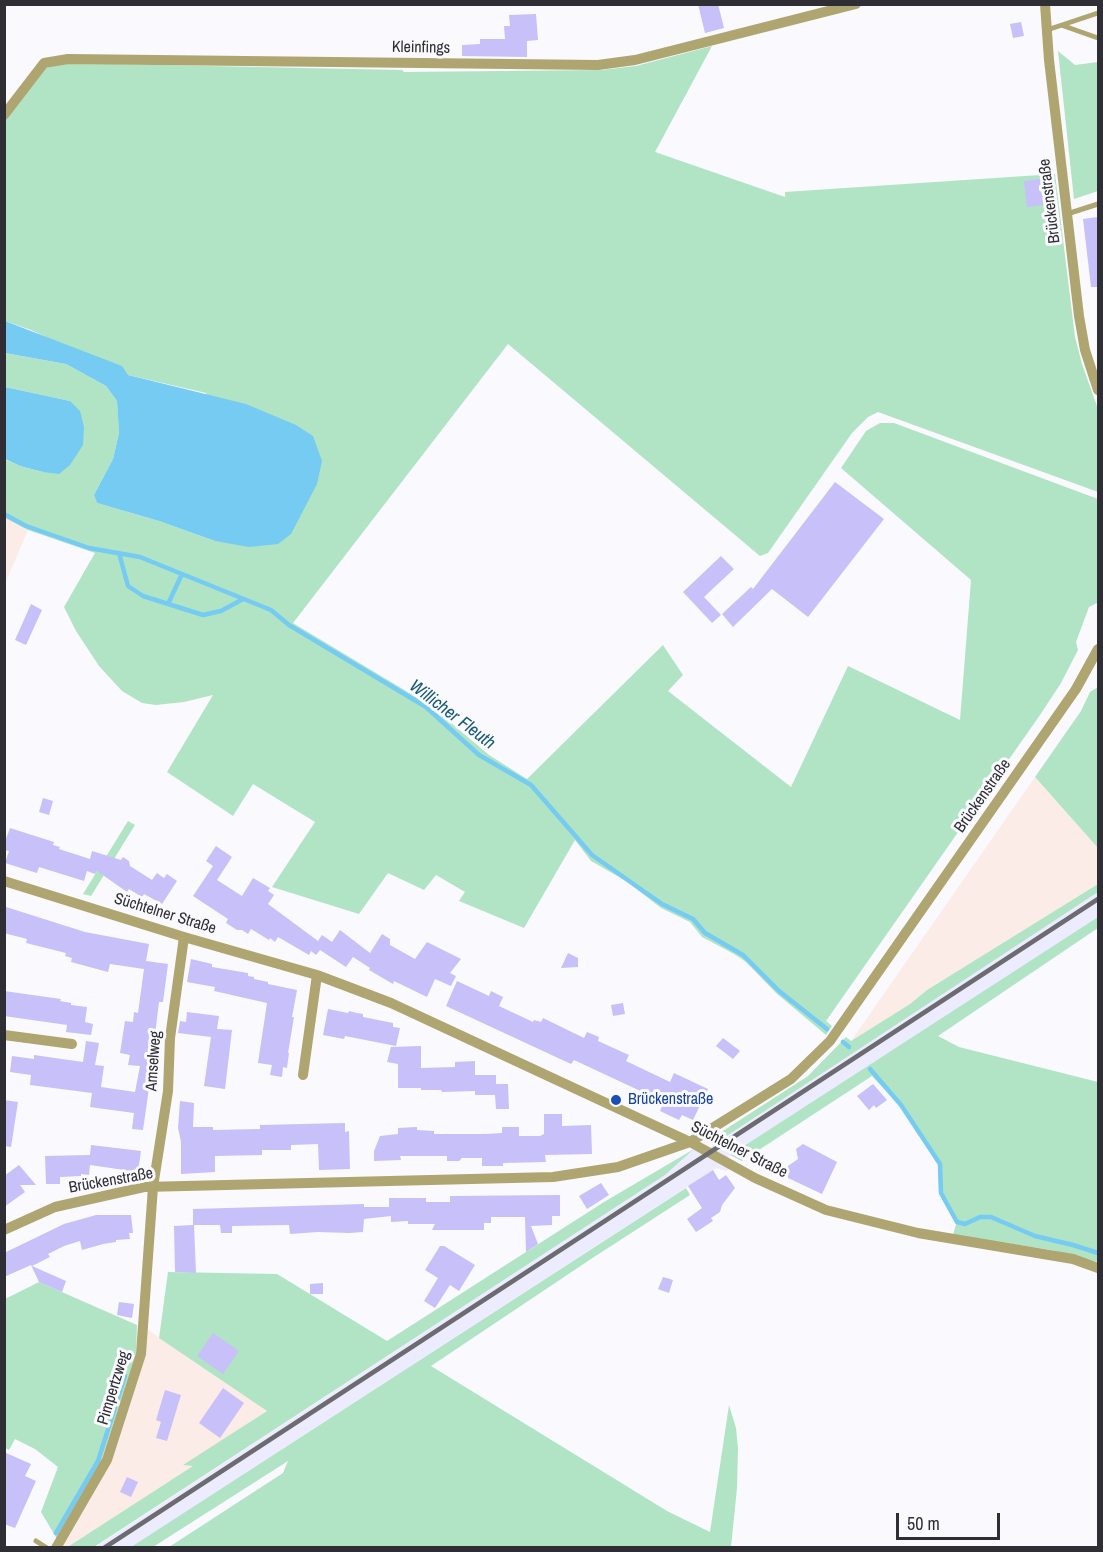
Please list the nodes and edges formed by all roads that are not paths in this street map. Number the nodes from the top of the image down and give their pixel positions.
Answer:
1 (856, 4) edge
2 (1045, 4) edge
3 (1098, 13) edge
4 (1062, 25) junction
5 (1046, 30) junction
6 (1098, 38) edge
7 (4, 115) edge
8 (1098, 204) edge
9 (1067, 214) junction
10 (1098, 390) edge
11 (1098, 649) edge
12 (4, 881) edge
13 (184, 937) junction
14 (317, 975) junction
15 (4, 1035) edge
16 (72, 1044) dead end
17 (303, 1076) dead end
18 (690, 1142) junction
19 (153, 1187) junction
20 (4, 1230) edge
21 (1098, 1268) edge
22 (36, 1541) dead end
23 (46, 1548) edge
24 (56, 1548) edge

1 - 7 street, Kleinfings
2 - 5 street, Brückenstraße
3 - 4 lane
4 - 5 lane
4 - 6 lane
5 - 9 street, Brückenstraße
8 - 9 lane
9 - 10 street, Brückenstraße
11 - 18 street, Brückenstraße
12 - 13 street, Süchtelner Straße
13 - 14 street, Süchtelner Straße
13 - 19 street, Amselweg
14 - 17 street
14 - 18 street, Süchtelner Straße
15 - 16 street
18 - 19 street, Brückenstraße
18 - 21 street, Süchtelner Straße
19 - 20 street, Brückenstraße
19 - 24 street, Pimpertzweg
22 - 23 lane

